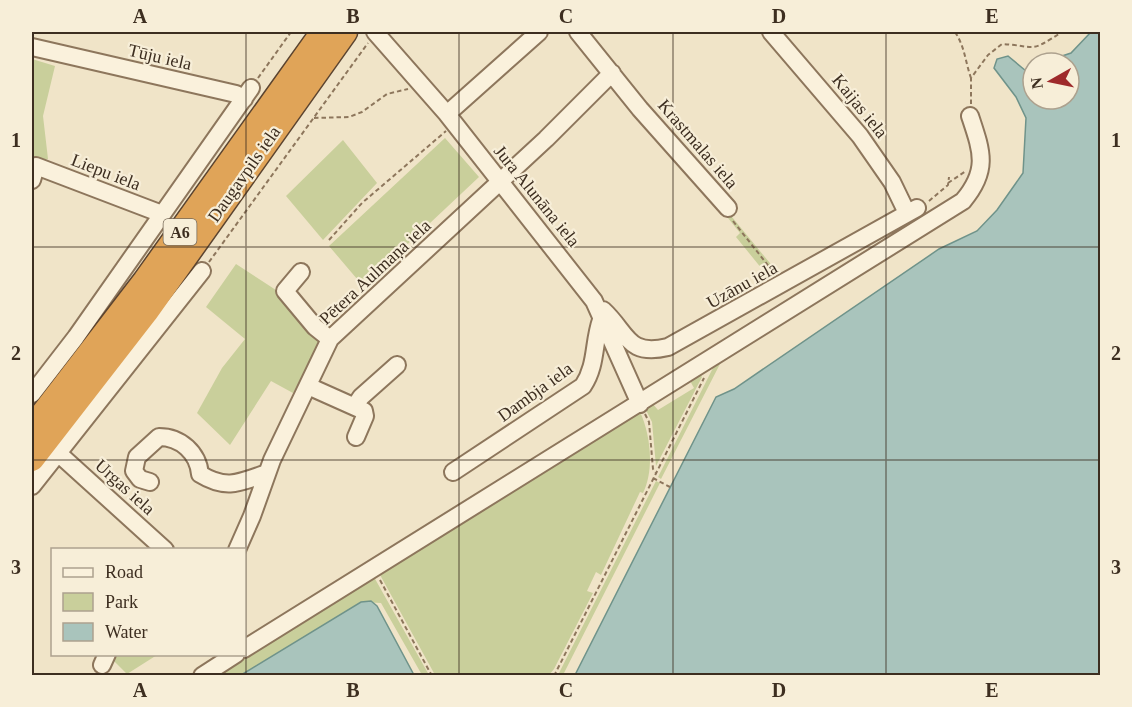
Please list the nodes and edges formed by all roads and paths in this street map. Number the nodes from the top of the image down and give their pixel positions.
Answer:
1 (291, 32) edge
2 (323, 32) edge
3 (345, 32) edge
4 (538, 32) edge
5 (578, 32) edge
6 (771, 32) edge
7 (955, 32) edge
8 (1062, 32) edge
9 (374, 35) edge
10 (32, 47) edge
11 (612, 73) junction
12 (970, 78) junction
13 (421, 82) junction
14 (248, 93) junction
15 (970, 116) joint
16 (313, 118) junction
17 (451, 118) junction
18 (34, 173) edge
19 (949, 177) dead end
20 (499, 183) junction
21 (728, 208) joint
22 (912, 211) junction
23 (162, 214) junction
24 (329, 240) dead end
25 (202, 271) joint
26 (301, 272) dead end
27 (784, 284) junction
28 (594, 301) junction
29 (602, 319) junction
30 (330, 339) junction
31 (704, 364) junction
32 (397, 365) dead end
33 (308, 386) junction
34 (32, 394) edge
35 (640, 404) junction
36 (355, 406) junction
37 (32, 428) edge
38 (356, 437) dead end
39 (59, 454) junction
40 (32, 459) edge
41 (453, 472) dead end
42 (267, 473) junction
43 (656, 473) junction
44 (653, 478) junction
45 (150, 482) dead end
46 (32, 486) edge
47 (670, 487) dead end
48 (158, 547) edge
49 (237, 548) edge
50 (374, 569) junction
51 (246, 648) edge
52 (233, 656) edge
53 (202, 675) edge
54 (432, 675) edge
55 (554, 675) edge

1 - 14 path
2 - 37 highway, Daugavpils iela / A6
3 - 40 highway, Daugavpils iela / A6
4 - 17 street
5 - 11 street, Krastmalas iela
6 - 22 street, Kaijas iela
7 - 12 path
8 - 12 path
9 - 13 street, Jura Alunāna iela
9 - 16 path
10 - 14 street, Tūju iela
11 - 20 street, Pētera Aulmaņa iela
11 - 21 street, Krastmalas iela
12 - 15 path
13 - 16 path
13 - 17 street, Jura Alunāna iela
14 - 23 street
15 - 31 street
16 - 25 path
17 - 20 street, Jura Alunāna iela
17 - 24 path
18 - 23 street, Liepu iela
19 - 22 path
20 - 28 street, Jura Alunāna iela
20 - 30 street, Pētera Aulmaņa iela
21 - 27 path, Krastmalas iela
22 - 27 street, Uzānu iela
23 - 34 street
25 - 39 street
26 - 30 street
27 - 28 street, Uzānu iela
28 - 29 street, Jura Alunāna iela
29 - 35 street, Jura Alunāna iela
29 - 41 street, Dambja iela
30 - 33 street, Pētera Aulmaņa iela
31 - 35 street
31 - 43 path
32 - 36 street
33 - 36 street
33 - 42 street, Pētera Aulmaņa iela
35 - 43 path
35 - 50 street
36 - 38 street
39 - 46 street
39 - 48 street, Urgas iela
42 - 45 street
42 - 49 street, Pētera Aulmaņa iela
43 - 44 path
44 - 47 path
44 - 55 path
50 - 51 street
50 - 54 path
52 - 53 street

